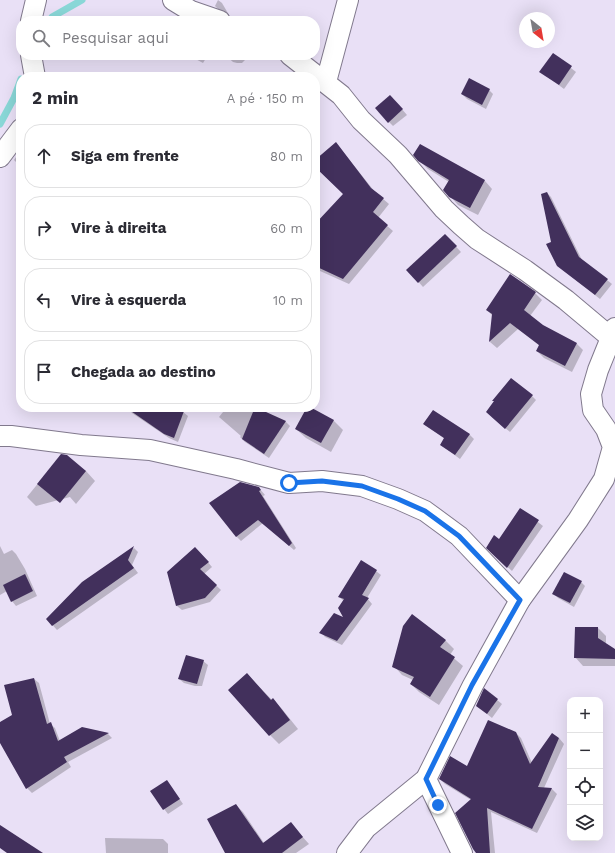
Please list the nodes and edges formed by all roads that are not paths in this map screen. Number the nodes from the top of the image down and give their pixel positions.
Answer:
1 (36, 0) edge
2 (172, 0) edge
3 (348, 0) edge
4 (32, 16) edge
5 (206, 16) edge
6 (32, 60) edge
7 (297, 60) edge
8 (34, 72) edge
9 (313, 72) edge
10 (320, 78) edge
11 (326, 82) junction
12 (16, 136) edge
13 (0, 157) edge
14 (614, 336) edge
15 (0, 436) edge
16 (520, 600) junction
17 (426, 779) junction
18 (347, 853) edge
19 (462, 853) edge

1 - 4 street
2 - 5 street
3 - 11 street
6 - 8 street
7 - 9 street
10 - 11 street
11 - 14 street
12 - 13 street
14 - 16 street
15 - 16 street
16 - 17 street
17 - 18 street
17 - 19 street

